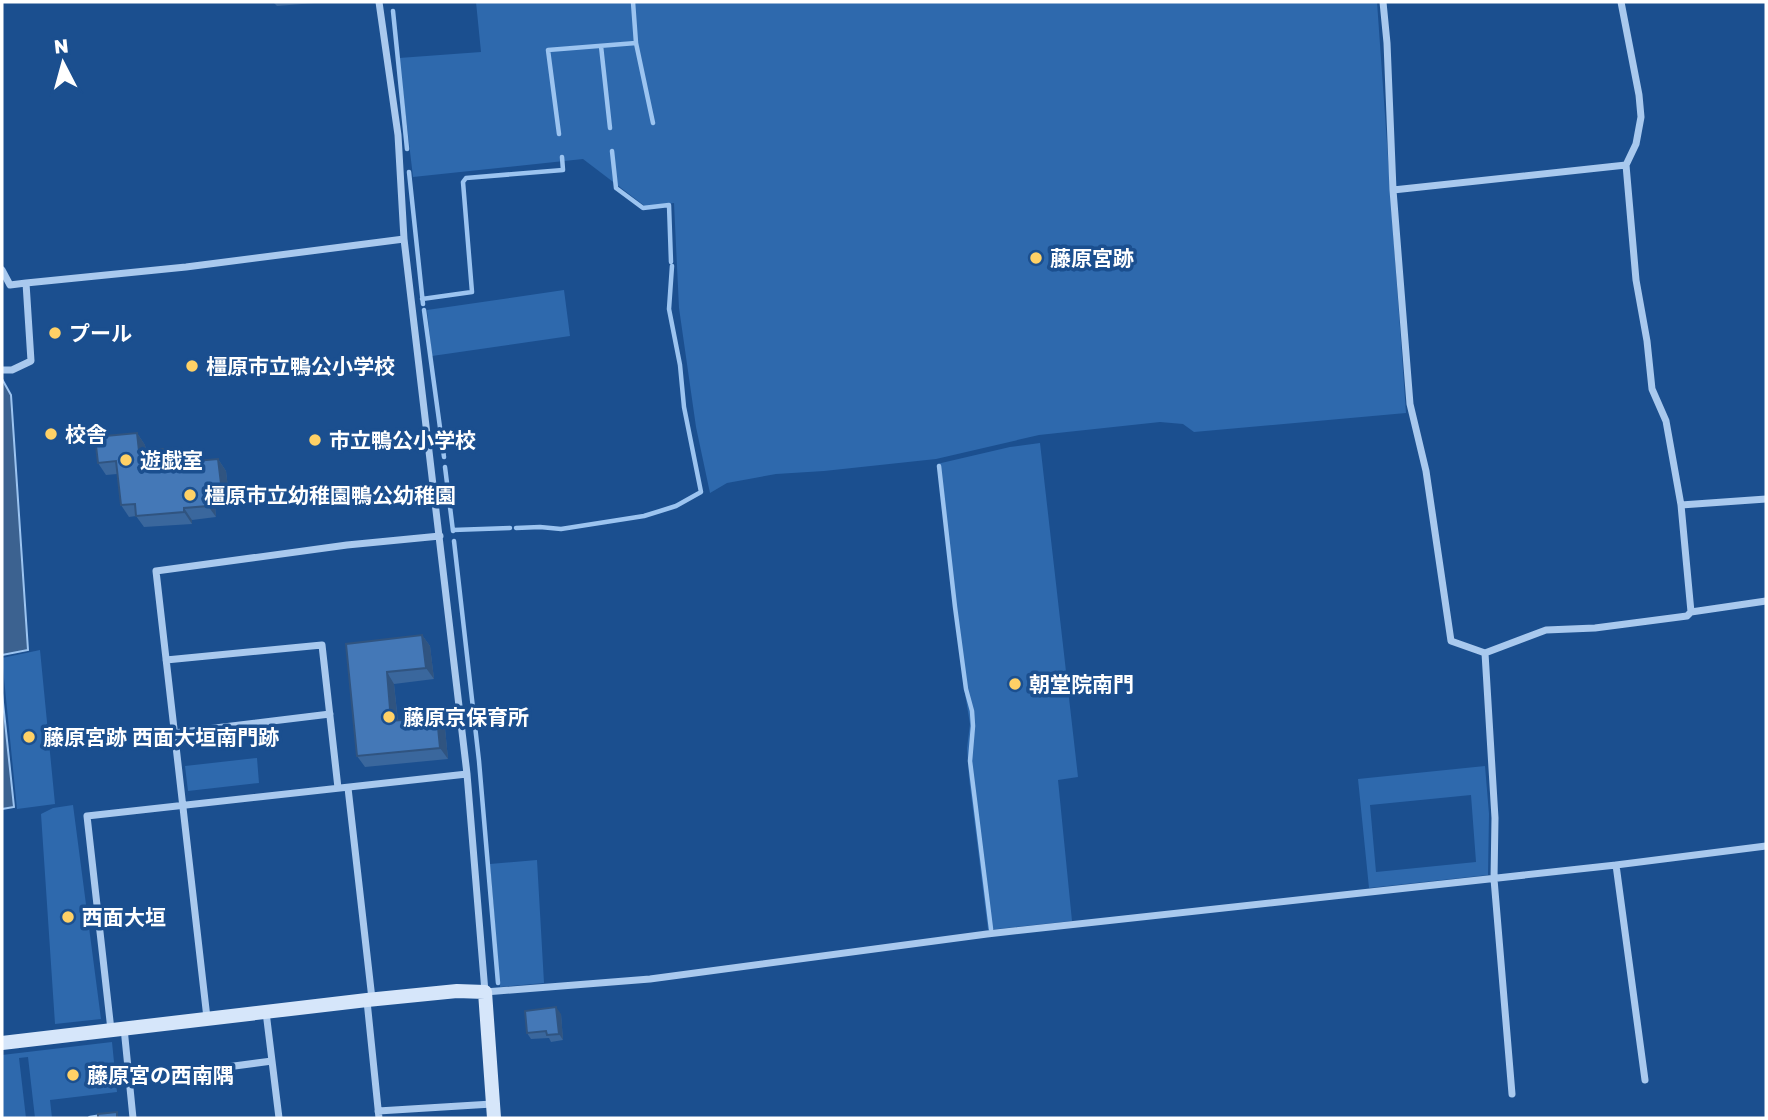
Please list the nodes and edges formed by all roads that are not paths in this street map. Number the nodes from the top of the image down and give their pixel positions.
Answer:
1 (379, 2) edge
2 (1383, 2) edge
3 (1621, 2) edge
4 (1626, 165) junction
5 (1393, 190) junction
6 (404, 239) junction
7 (2, 270) edge
8 (26, 283) junction
9 (2, 370) edge
10 (1766, 499) edge
11 (1681, 505) junction
12 (440, 536) junction
13 (1766, 601) edge
14 (1691, 612) junction
15 (1485, 653) junction
16 (166, 660) junction
17 (330, 714) junction
18 (174, 733) junction
19 (467, 774) junction
20 (338, 788) junction
21 (348, 788) junction
22 (182, 806) junction
23 (1766, 846) edge
24 (1616, 865) junction
25 (1494, 879) junction
26 (485, 992) junction
27 (370, 1000) junction
28 (266, 1011) junction
29 (206, 1018) junction
30 (117, 1029) junction
31 (2, 1042) edge
32 (272, 1061) junction
33 (130, 1080) junction
34 (1645, 1080) dead end
35 (1512, 1094) dead end
36 (494, 1111) edge
37 (378, 1115) edge
38 (133, 1118) edge
39 (279, 1118) edge

1 - 6 street
2 - 5 street
3 - 4 street
4 - 5 street
4 - 11 street
5 - 15 street
6 - 8 street
6 - 12 street
7 - 8 street
8 - 9 street
10 - 11 street
11 - 14 street
12 - 16 street
12 - 19 street
13 - 14 street
14 - 15 street
15 - 25 street
16 - 17 street
16 - 18 street
17 - 18 street
17 - 20 street
18 - 22 street
19 - 21 street
19 - 26 street
20 - 21 street
20 - 22 street
21 - 27 street
22 - 29 street
22 - 30 street
23 - 24 street
24 - 25 street
24 - 34 street
25 - 26 street
25 - 35 street
26 - 27 street
26 - 36 street
27 - 28 street
27 - 37 street
28 - 29 street
28 - 32 street
29 - 30 street
30 - 31 street
30 - 33 street
32 - 33 street
32 - 39 street
33 - 38 street
36 - 37 street

